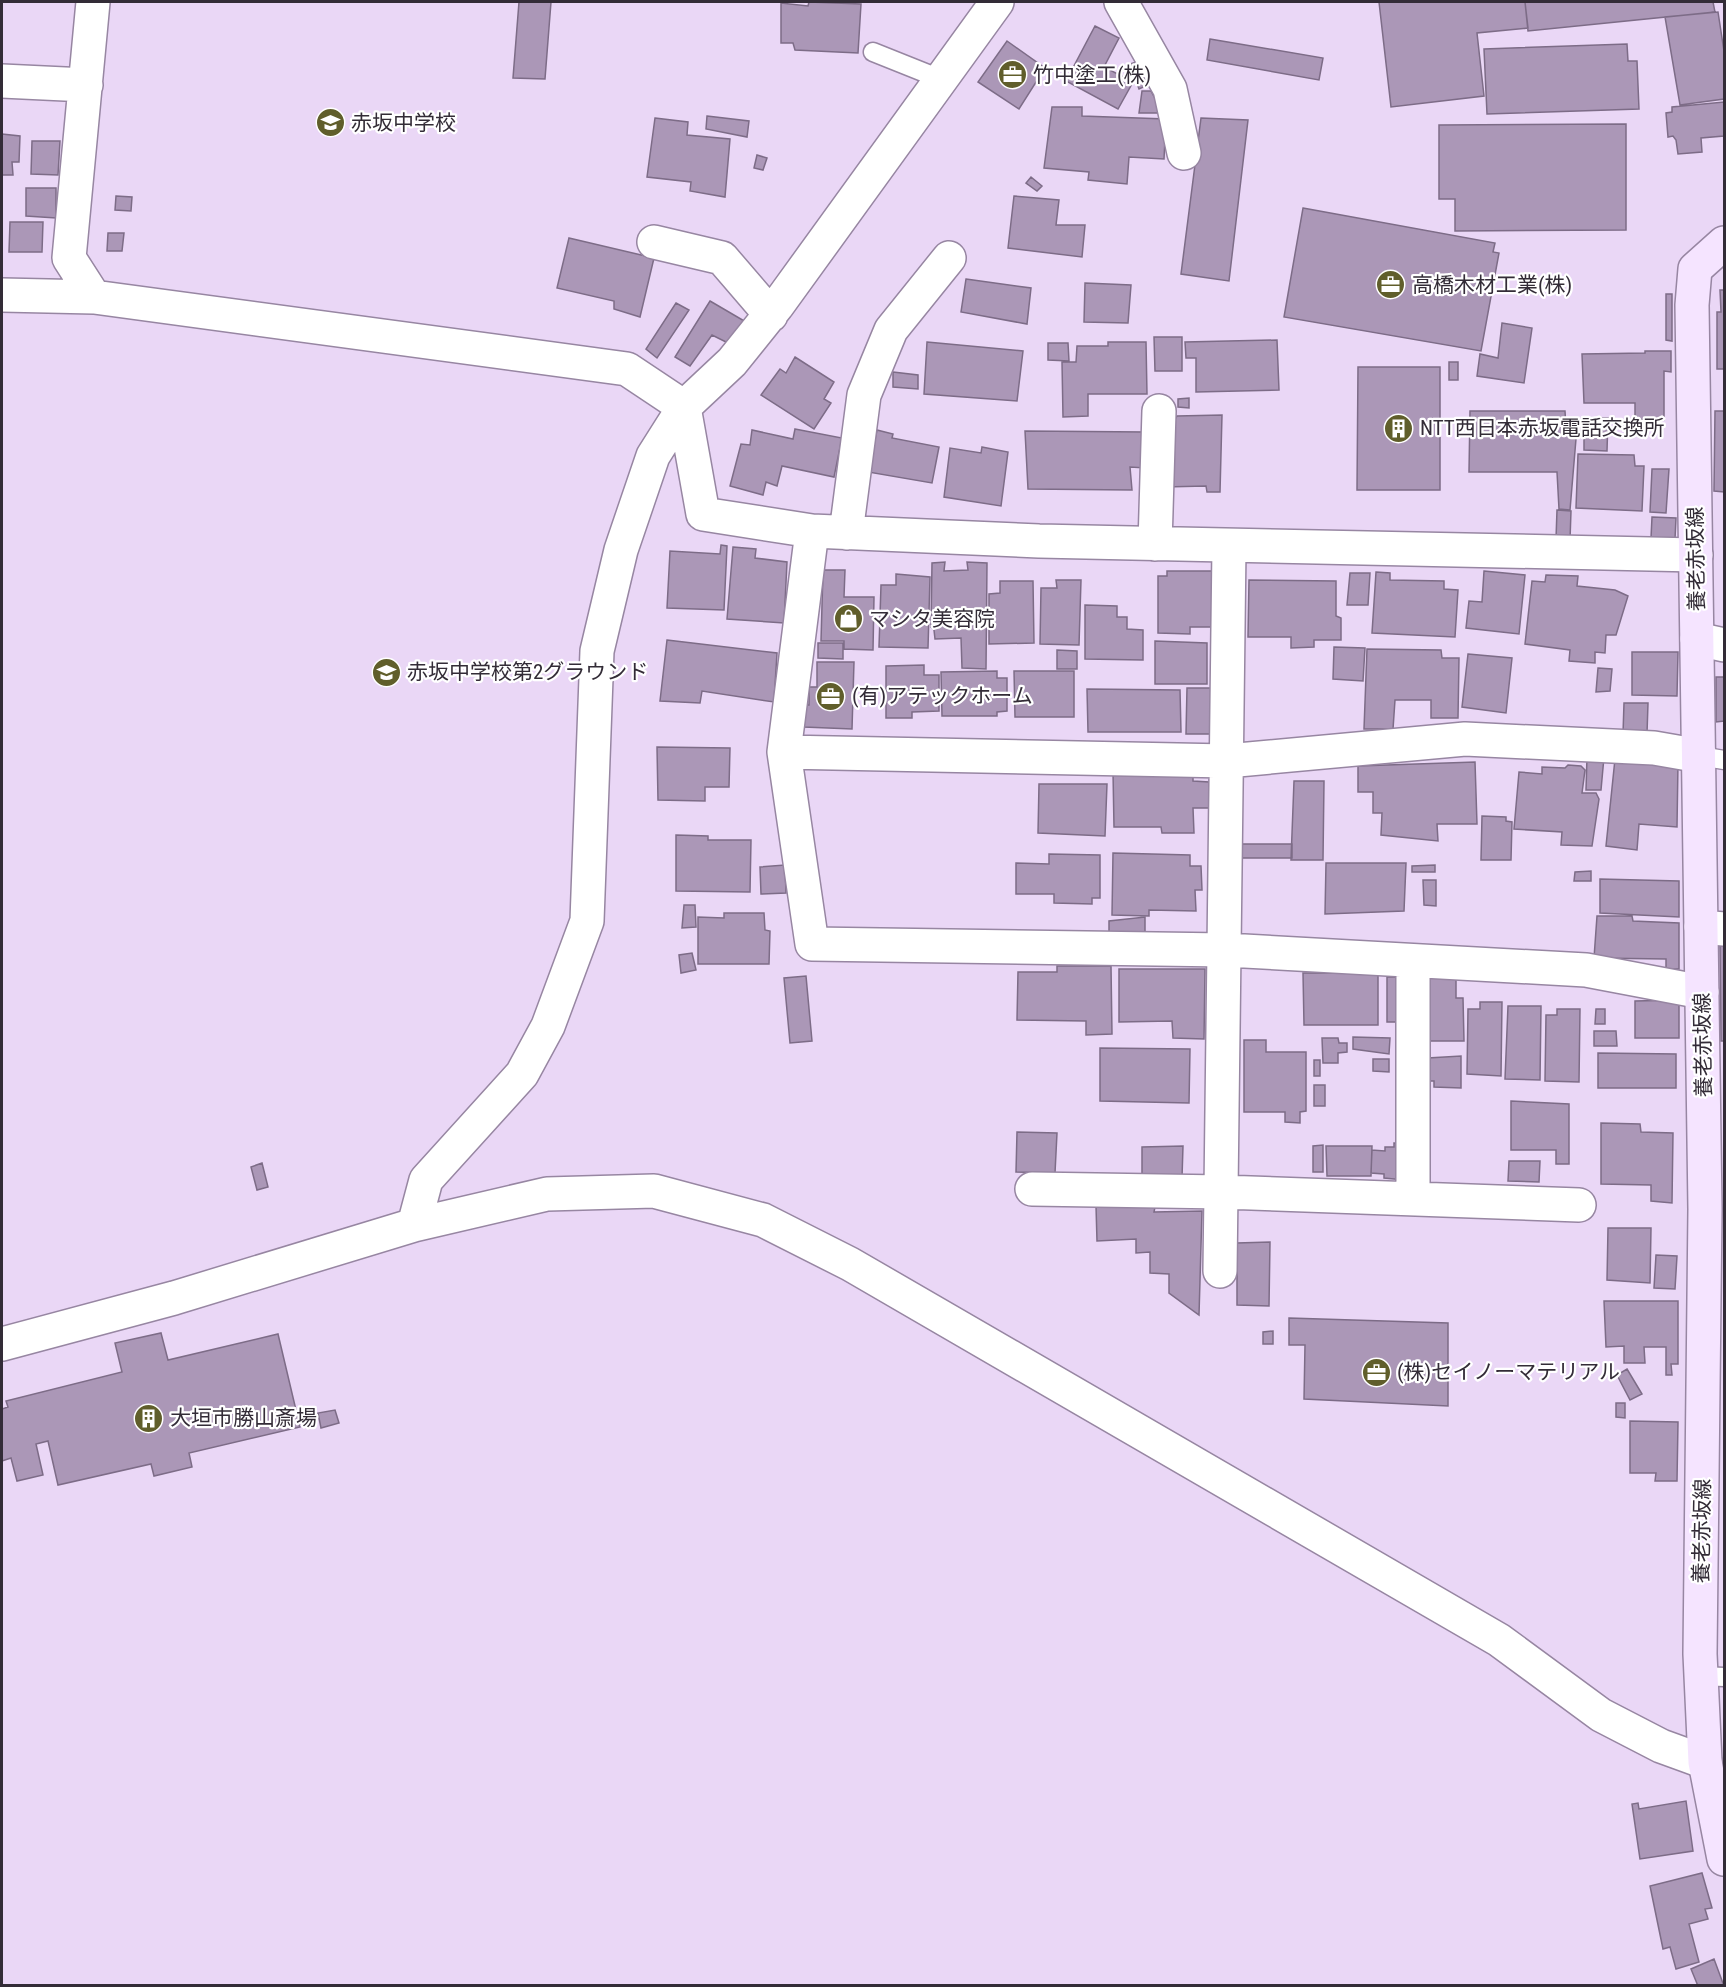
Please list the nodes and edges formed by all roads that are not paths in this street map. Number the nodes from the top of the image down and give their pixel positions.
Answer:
1 (93, 2) edge
2 (998, 2) edge
3 (1121, 2) edge
4 (1131, 2) edge
5 (873, 52) dead end
6 (943, 80) junction
7 (2, 81) edge
8 (86, 85) junction
9 (1184, 153) dead end
10 (654, 242) dead end
11 (1725, 243) edge
12 (949, 258) dead end
13 (2, 295) edge
14 (94, 297) junction
15 (771, 315) junction
16 (684, 407) junction
17 (1159, 411) dead end
18 (812, 531) junction
19 (846, 533) junction
20 (1155, 544) junction
21 (1229, 547) junction
22 (1696, 555) junction
23 (1711, 642) edge
24 (784, 752) junction
25 (1712, 758) edge
26 (1227, 761) junction
27 (1713, 928) edge
28 (1226, 950) junction
29 (1413, 960) junction
30 (1702, 992) junction
31 (1032, 1189) dead end
32 (1222, 1192) junction
33 (1413, 1199) junction
34 (1579, 1205) dead end
35 (414, 1225) junction
36 (1220, 1271) dead end
37 (2, 1344) edge
38 (1713, 1676) edge
39 (1705, 1762) junction
40 (1725, 1859) edge

1 - 8 street
2 - 6 street
3 - 4 street
3 - 9 street
5 - 6 lane
6 - 15 street
7 - 8 street
8 - 14 street
10 - 15 street
11 - 22 main road, 養老赤坂線
12 - 19 street
13 - 14 street
14 - 16 street
15 - 16 street
16 - 18 street
16 - 35 street
17 - 20 street
18 - 19 street
18 - 24 street
19 - 20 street
20 - 21 street
21 - 22 street
21 - 26 street
22 - 23 main road, 養老赤坂線
23 - 25 main road, 養老赤坂線
24 - 26 street
24 - 28 street
25 - 26 street
25 - 27 main road, 養老赤坂線
26 - 28 street
27 - 30 main road, 養老赤坂線
28 - 29 street
28 - 32 street
29 - 30 street
29 - 33 street
30 - 38 main road, 養老赤坂線
31 - 32 street
32 - 33 street
32 - 36 street
33 - 34 street
35 - 37 street
35 - 39 street
38 - 39 main road, 養老赤坂線
39 - 40 main road, 養老赤坂線

